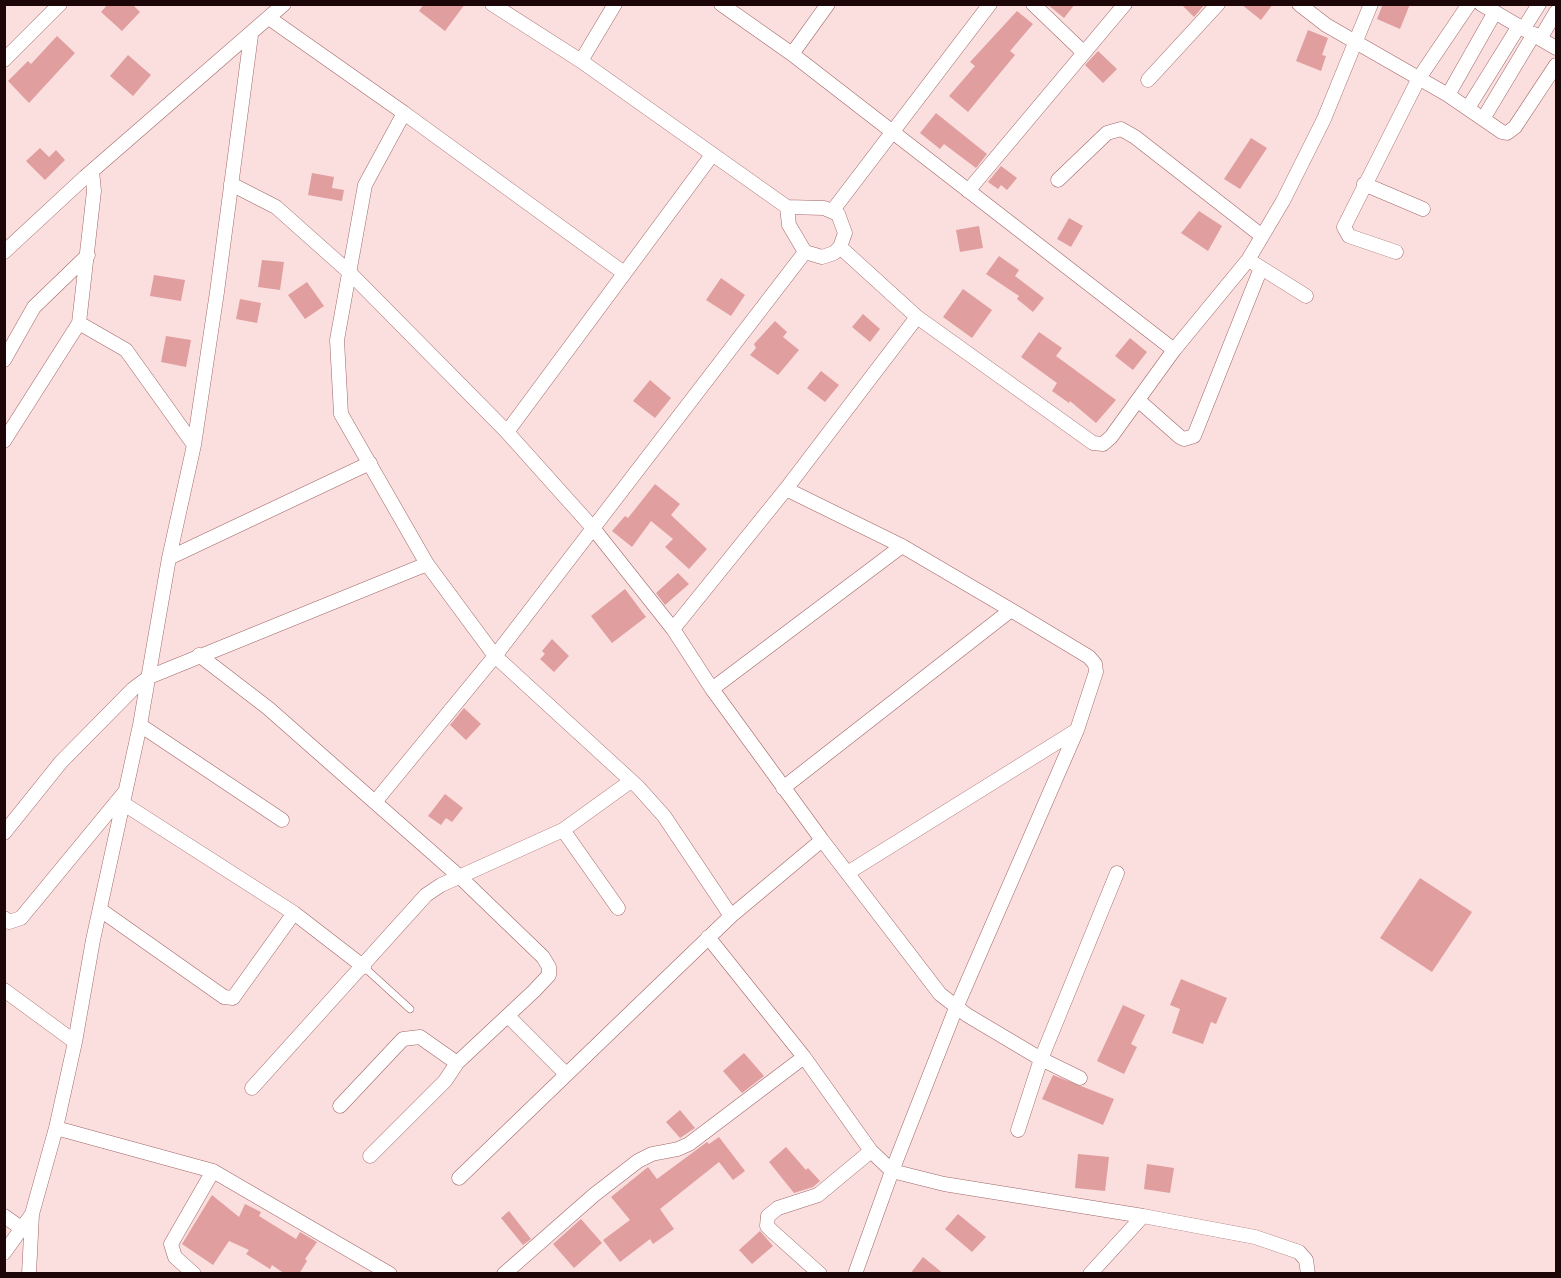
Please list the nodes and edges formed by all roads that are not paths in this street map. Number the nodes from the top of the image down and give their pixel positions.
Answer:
1 (60, 4) edge
2 (284, 4) edge
3 (492, 4) edge
4 (615, 4) edge
5 (721, 4) edge
6 (828, 4) edge
7 (990, 4) edge
8 (1033, 4) edge
9 (1125, 4) edge
10 (1218, 4) edge
11 (1299, 4) edge
12 (1371, 4) edge
13 (1469, 4) edge
14 (1481, 4) edge
15 (1539, 4) edge
16 (1501, 11) edge
17 (1557, 12) edge
18 (268, 18) junction
19 (1529, 31) junction
20 (250, 35) junction
21 (1356, 41) junction
22 (1557, 48) edge
23 (1083, 52) junction
24 (792, 54) junction
25 (4, 60) edge
26 (580, 61) junction
27 (1557, 64) edge
28 (1419, 78) junction
29 (1148, 80) dead end
30 (1448, 95) junction
31 (1468, 108) junction
32 (404, 113) junction
33 (1483, 119) junction
34 (891, 131) junction
35 (712, 155) junction
36 (93, 171) junction
37 (1058, 180) dead end
38 (231, 184) junction
39 (1364, 184) junction
40 (968, 191) junction
41 (787, 207) junction
42 (1424, 209) dead end
43 (833, 210) junction
44 (1262, 236) junction
45 (840, 247) junction
46 (4, 252) edge
47 (805, 252) junction
48 (1396, 252) dead end
49 (88, 255) junction
50 (1248, 260) junction
51 (1261, 268) junction
52 (350, 272) junction
53 (624, 273) junction
54 (1306, 296) dead end
55 (916, 317) junction
56 (79, 323) junction
57 (1174, 350) junction
58 (4, 360) edge
59 (1138, 400) junction
60 (507, 432) junction
61 (4, 441) edge
62 (194, 445) junction
63 (370, 463) junction
64 (786, 489) junction
65 (593, 528) junction
66 (903, 546) junction
67 (169, 558) junction
68 (427, 564) junction
69 (1011, 610) junction
70 (673, 629) junction
71 (199, 655) junction
72 (495, 656) junction
73 (149, 677) junction
74 (712, 689) junction
75 (140, 725) junction
76 (1077, 730) junction
77 (631, 781) junction
78 (783, 788) junction
79 (127, 789) junction
80 (375, 802) junction
81 (124, 804) junction
82 (282, 820) dead end
83 (562, 830) junction
84 (4, 833) edge
85 (822, 840) junction
86 (849, 872) junction
87 (1117, 873) dead end
88 (461, 878) junction
89 (618, 908) dead end
90 (102, 911) junction
91 (294, 913) junction
92 (731, 916) junction
93 (4, 918) edge
94 (708, 937) junction
95 (364, 967) junction
96 (4, 990) edge
97 (956, 1008) junction
98 (410, 1009) dead end
99 (509, 1017) junction
100 (75, 1042) junction
101 (804, 1057) junction
102 (1041, 1059) junction
103 (458, 1063) junction
104 (566, 1074) junction
105 (1080, 1078) dead end
106 (252, 1088) dead end
107 (340, 1106) dead end
108 (56, 1128) junction
109 (1018, 1130) dead end
110 (871, 1151) junction
111 (370, 1156) dead end
112 (213, 1171) junction
113 (892, 1171) junction
114 (459, 1178) dead end
115 (32, 1214) junction
116 (4, 1216) edge
117 (1143, 1216) junction
118 (21, 1228) junction
119 (4, 1253) edge
120 (29, 1274) edge
121 (194, 1274) edge
122 (390, 1274) edge
123 (504, 1274) edge
124 (820, 1274) edge
125 (855, 1274) edge
126 (1090, 1274) edge
127 (1308, 1274) edge

1 - 25 street
2 - 18 street
3 - 26 street
4 - 26 street
5 - 24 street
6 - 24 street
7 - 34 street
8 - 23 street
9 - 23 street
10 - 29 street
11 - 21 street
12 - 21 street
13 - 28 street
14 - 16 street
15 - 19 street
16 - 19 street
16 - 30 street
17 - 19 street
18 - 20 street
18 - 32 street
19 - 22 street
19 - 31 street
19 - 33 street
20 - 36 street
20 - 38 street
21 - 28 street
21 - 44 street
23 - 40 street
24 - 34 street
26 - 35 street
27 - 33 street
28 - 30 street
28 - 39 street
30 - 31 street
31 - 33 street
32 - 52 street
32 - 53 street
34 - 40 street
34 - 43 street
35 - 41 street
35 - 53 street
36 - 46 street
36 - 49 street
37 - 44 street
38 - 52 street
38 - 62 street
39 - 42 street
39 - 48 street
40 - 57 street
41 - 43 street
41 - 47 street
43 - 45 street
44 - 50 street
45 - 47 street
45 - 55 street
47 - 65 street
49 - 56 street
49 - 58 street
50 - 51 street
50 - 57 street
51 - 54 street
51 - 59 street
52 - 60 street
52 - 63 street
53 - 60 street
55 - 59 street
55 - 64 street
56 - 61 street
56 - 62 street
57 - 59 street
60 - 65 street
62 - 67 street
63 - 67 street
63 - 68 street
64 - 66 street
64 - 70 street
65 - 70 street
65 - 72 street
66 - 69 street
66 - 74 street
67 - 73 street
68 - 71 street
68 - 72 street
69 - 76 street
69 - 78 street
70 - 74 street
71 - 73 street
71 - 80 street
72 - 77 street
72 - 80 street
73 - 75 street
73 - 84 street
74 - 78 street
75 - 79 street
75 - 82 street
76 - 86 street
76 - 97 street
77 - 83 street
77 - 92 street
78 - 85 street
79 - 81 street
79 - 93 street
80 - 88 street
81 - 90 street
81 - 91 street
83 - 88 street
83 - 89 street
85 - 86 street
85 - 92 street
86 - 97 street
87 - 102 street
88 - 95 street
88 - 99 street
90 - 91 street
90 - 100 street
91 - 95 street
92 - 94 street
94 - 101 street
94 - 104 street
95 - 98 lane
95 - 106 street
96 - 100 street
97 - 102 street
97 - 113 street
99 - 103 street
99 - 104 street
100 - 108 street
101 - 110 street
101 - 123 street
102 - 105 street
102 - 109 street
103 - 107 street
103 - 111 street
104 - 114 street
108 - 112 street
108 - 115 street
110 - 113 street
110 - 124 street
112 - 121 street
112 - 122 street
113 - 117 street
113 - 125 street
115 - 118 street
115 - 120 street
116 - 118 street
117 - 126 street
117 - 127 street
118 - 119 street

